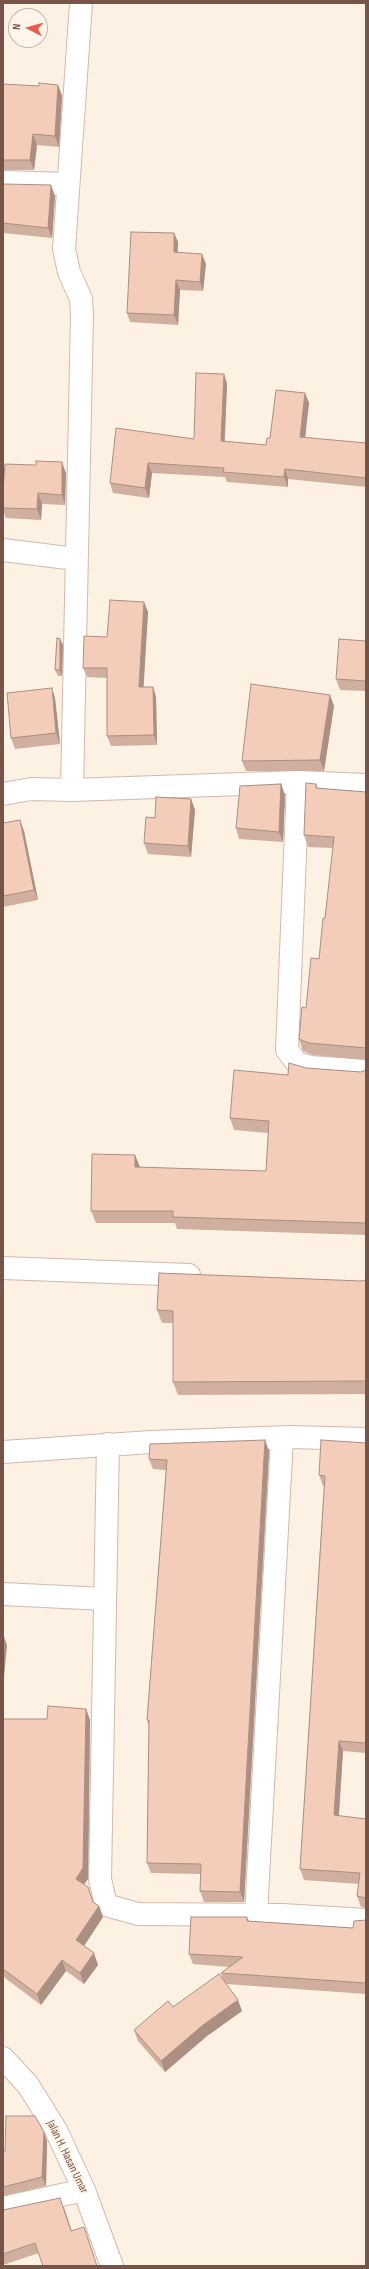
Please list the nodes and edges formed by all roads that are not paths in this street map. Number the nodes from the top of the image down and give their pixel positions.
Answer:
1 (81, 3) edge
2 (3, 182) edge
3 (67, 184) junction
4 (3, 550) edge
5 (76, 559) junction
6 (298, 782) junction
7 (366, 785) edge
8 (72, 790) junction
9 (3, 794) edge
10 (366, 1071) edge
11 (3, 1268) edge
12 (208, 1276) edge
13 (282, 1438) junction
14 (366, 1439) edge
15 (108, 1444) junction
16 (3, 1452) edge
17 (3, 1594) edge
18 (105, 1599) junction
19 (256, 1914) junction
20 (366, 1920) edge
21 (3, 2058) edge
22 (84, 2190) junction
23 (3, 2208) edge
24 (112, 2266) edge

1 - 3 street
2 - 3 street
3 - 5 street
4 - 5 street
5 - 8 street
6 - 7 street
6 - 8 street
6 - 10 street
8 - 9 street
11 - 12 street
13 - 14 street
13 - 15 street
13 - 19 street
15 - 16 street
15 - 18 street
17 - 18 street
18 - 19 street
19 - 20 street
21 - 22 street, Jalan H. Hasan Umar
22 - 23 street
22 - 24 street, Jalan H. Hasan Umar

